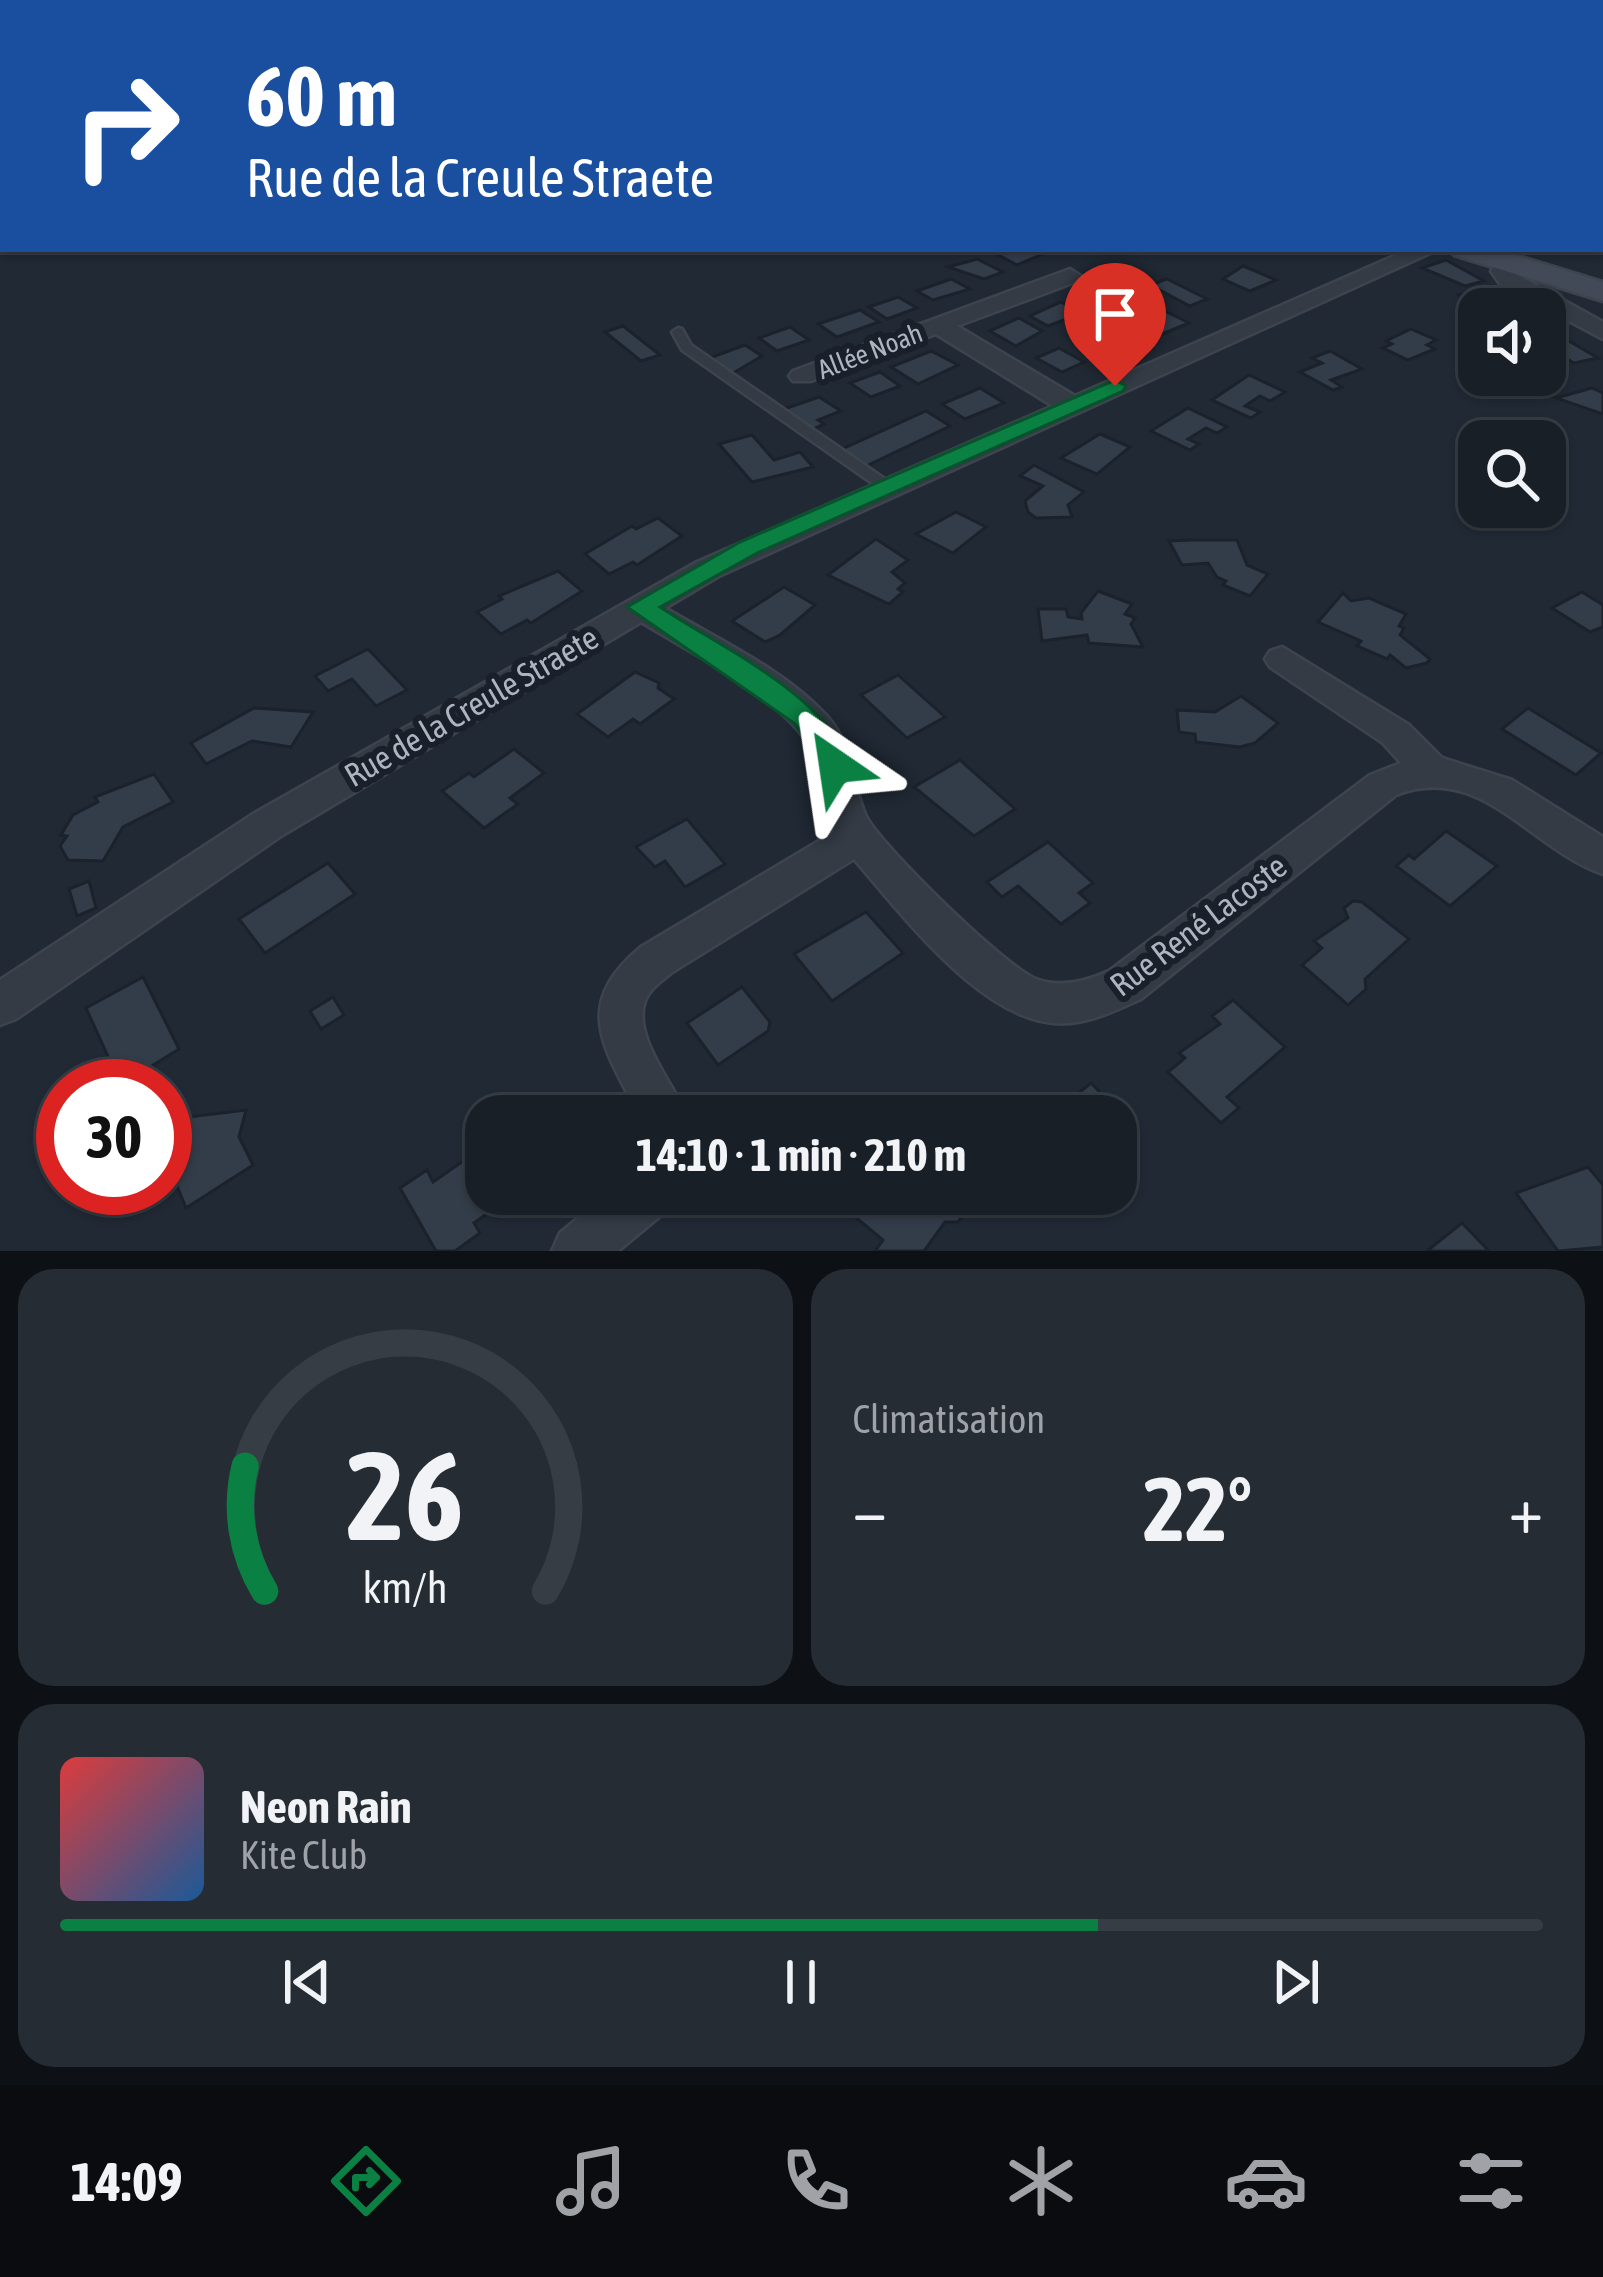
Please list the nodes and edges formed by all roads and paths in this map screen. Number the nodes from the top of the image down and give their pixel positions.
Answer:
1 (1421, 252) edge
2 (1474, 252) edge
3 (1508, 262) junction
4 (1070, 276) dead end
5 (1602, 290) edge
6 (938, 325) junction
7 (678, 332) dead end
8 (1603, 332) edge
9 (802, 376) dead end
10 (1071, 405) junction
11 (887, 488) junction
12 (640, 607) junction
13 (1282, 658) dead end
14 (1433, 772) junction
15 (859, 837) junction
16 (1603, 858) edge
17 (0, 1005) edge
18 (651, 1095) edge
19 (622, 1215) edge
20 (578, 1251) edge

1 - 10 street, Rue de la Creule Straete
2 - 3 main road
3 - 5 main road
3 - 8 street
4 - 6 street, Allée Noah
6 - 9 street, Allée Noah
6 - 10 street, Allée Noah
7 - 11 lane
10 - 11 street, Rue de la Creule Straete
11 - 12 street, Rue de la Creule Straete
12 - 15 street, Rue René Lacoste
12 - 17 street, Rue de la Creule Straete
13 - 14 street
14 - 15 street, Rue René Lacoste
14 - 16 street
15 - 18 street
19 - 20 street

